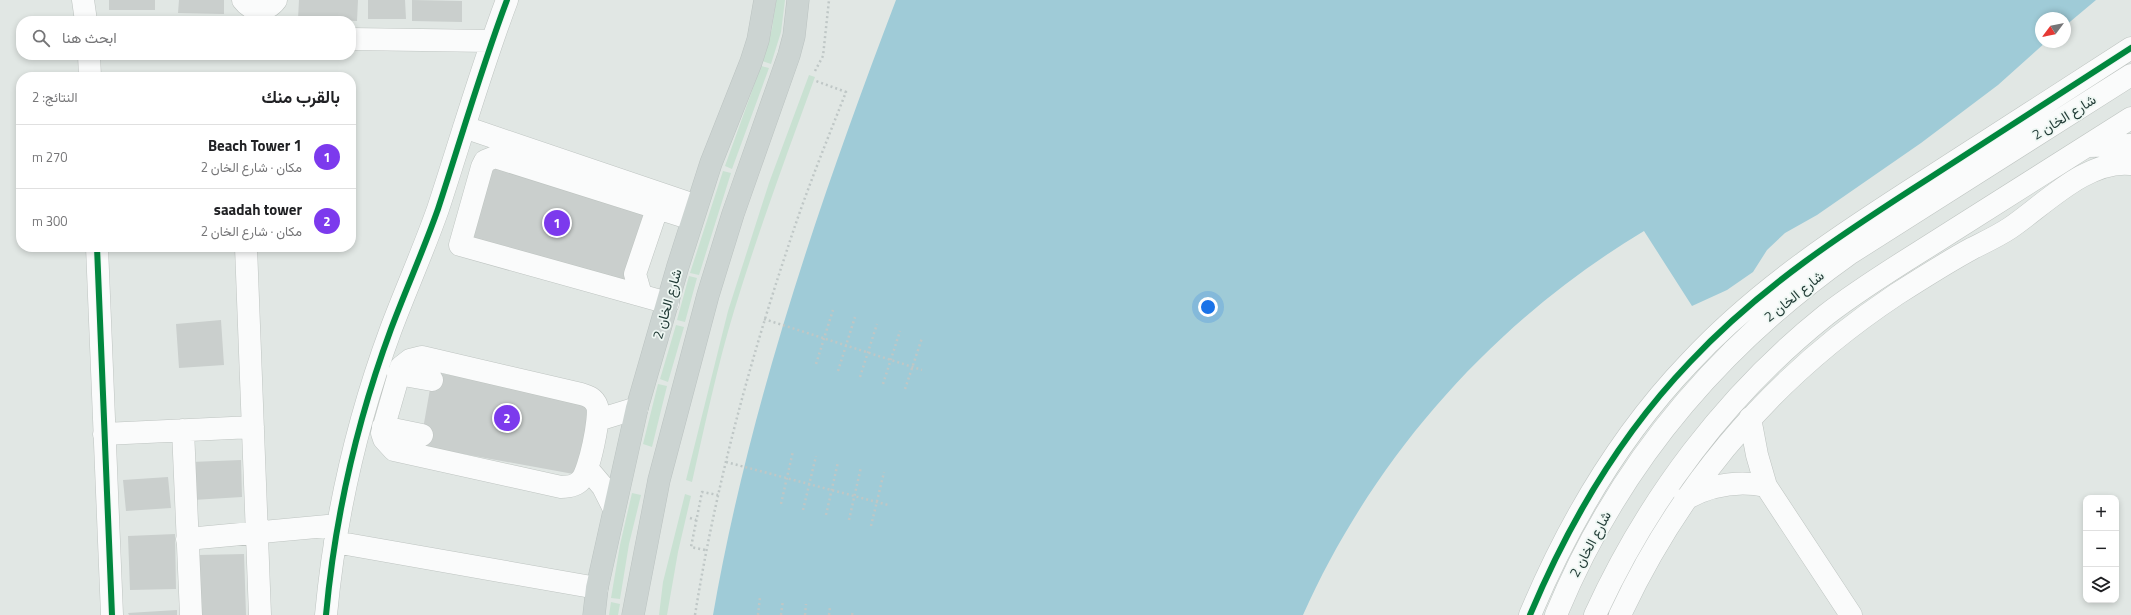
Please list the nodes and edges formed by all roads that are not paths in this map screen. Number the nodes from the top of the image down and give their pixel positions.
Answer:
1 (83, 0) edge
2 (243, 0) edge
3 (276, 0) edge
4 (507, 0) edge
5 (765, 0) edge
6 (798, 0) edge
7 (85, 16) edge
8 (356, 39) edge
9 (491, 41) junction
10 (2131, 48) edge
11 (89, 60) edge
12 (90, 72) edge
13 (2131, 75) edge
14 (2131, 118) edge
15 (464, 128) junction
16 (2131, 145) edge
17 (2087, 146) junction
18 (2131, 164) edge
19 (1999, 201) junction
20 (438, 209) junction
21 (657, 209) junction
22 (694, 212) junction
23 (467, 218) junction
24 (428, 237) junction
25 (1986, 241) junction
26 (460, 245) junction
27 (97, 252) edge
28 (246, 252) edge
29 (641, 295) junction
30 (1786, 301) junction
31 (668, 303) junction
32 (1744, 310) junction
33 (1805, 334) junction
34 (1800, 370) junction
35 (398, 374) junction
36 (432, 380) dead end
37 (637, 408) junction
38 (1750, 418) junction
39 (598, 420) junction
40 (253, 427) junction
41 (383, 427) junction
42 (183, 430) junction
43 (104, 434) junction
44 (422, 435) dead end
45 (587, 468) junction
46 (1766, 486) junction
47 (1684, 500) junction
48 (614, 509) junction
49 (257, 532) junction
50 (336, 534) junction
51 (187, 539) junction
52 (597, 588) junction
53 (112, 615) edge
54 (191, 615) edge
55 (260, 615) edge
56 (326, 615) edge
57 (594, 615) edge
58 (633, 615) edge
59 (1530, 615) edge
60 (1556, 615) edge
61 (1595, 615) edge
62 (1620, 615) edge
63 (1851, 615) edge

1 - 7 street
2 - 3 street
4 - 9 street
5 - 22 main road, شارع الخان 2
6 - 58 main road
8 - 9 street
9 - 15 street
10 - 32 street
11 - 12 street
13 - 30 street, شارع الخان 2
14 - 17 street
15 - 20 street
15 - 22 street
16 - 17 street
17 - 19 street
18 - 25 street
19 - 25 street
19 - 33 street
20 - 23 street
20 - 24 street
21 - 22 street
21 - 23 street
21 - 29 street
22 - 31 main road, شارع الخان 2
23 - 26 street
24 - 26 street
24 - 50 street
25 - 34 street
26 - 29 street
27 - 43 street
28 - 40 street
29 - 31 street
30 - 32 street
30 - 60 street, شارع الخان 2
31 - 37 main road, شارع الخان 2
32 - 59 street
33 - 34 street
33 - 61 street
34 - 38 street
35 - 36 street
35 - 39 street
35 - 41 street
37 - 39 street
37 - 48 main road, شارع الخان 2
38 - 46 street
38 - 47 street
39 - 45 street
40 - 42 street
40 - 49 street
41 - 44 street
41 - 45 street
42 - 43 street
42 - 51 street
43 - 53 street
45 - 48 street
46 - 47 street
46 - 63 street
47 - 62 street
48 - 52 main road, شارع الخان 2
49 - 50 street
49 - 51 street
49 - 55 street
50 - 52 street
50 - 56 street
51 - 54 street
52 - 57 main road, شارع الخان 2

